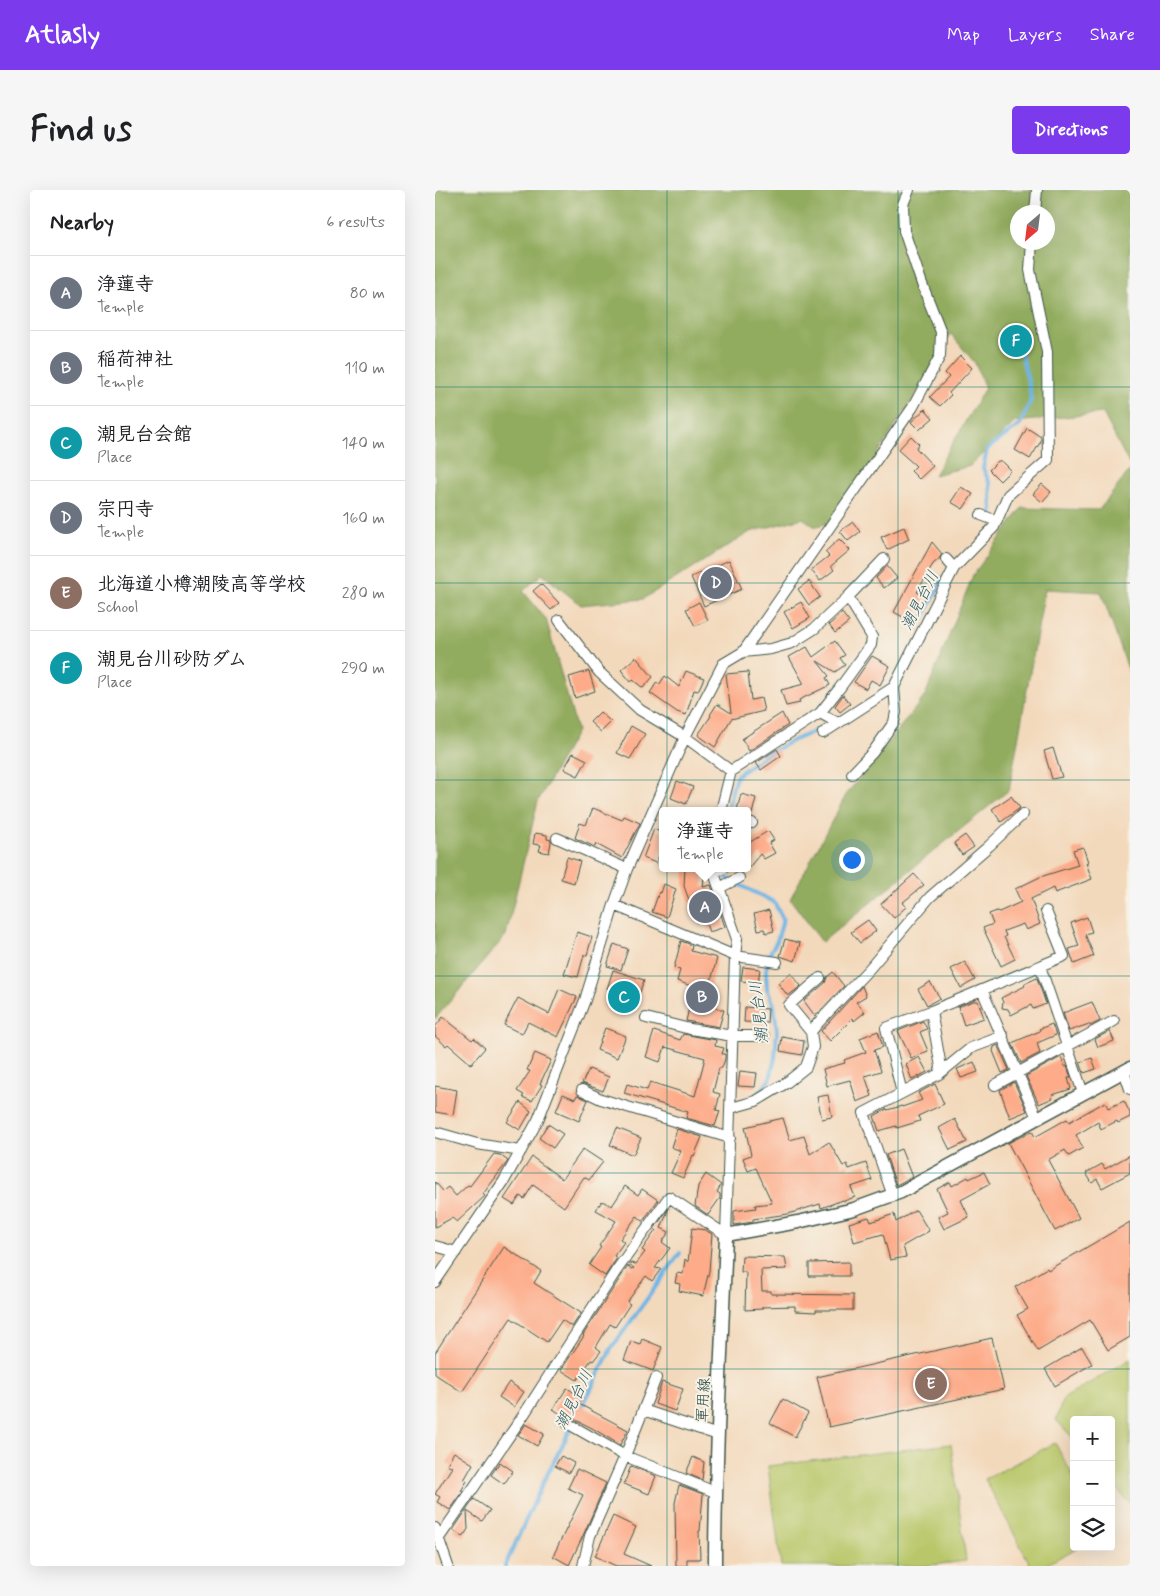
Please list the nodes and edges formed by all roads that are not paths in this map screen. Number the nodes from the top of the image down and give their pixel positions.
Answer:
1 (909, 190) edge
2 (1037, 190) edge
3 (1036, 205) edge
4 (1032, 250) edge
5 (885, 559) dead end
6 (848, 596) junction
7 (559, 620) dead end
8 (743, 652) junction
9 (889, 685) junction
10 (820, 713) junction
11 (835, 722) junction
12 (823, 733) dead end
13 (685, 737) junction
14 (731, 771) junction
15 (852, 774) dead end
16 (722, 807) edge
17 (1023, 814) dead end
18 (557, 838) dead end
19 (627, 869) junction
20 (718, 872) edge
21 (734, 880) dead end
22 (719, 888) junction
23 (614, 905) junction
24 (1046, 911) dead end
25 (735, 956) junction
26 (771, 961) dead end
27 (1040, 966) junction
28 (820, 978) dead end
29 (982, 990) junction
30 (931, 1010) junction
31 (647, 1018) dead end
32 (1114, 1021) dead end
33 (811, 1032) junction
34 (733, 1036) junction
35 (764, 1036) dead end
36 (1003, 1036) junction
37 (1067, 1047) junction
38 (1127, 1070) edge
39 (1019, 1073) junction
40 (939, 1074) junction
41 (995, 1085) dead end
42 (1130, 1089) edge
43 (582, 1090) dead end
44 (1083, 1093) junction
45 (901, 1094) junction
46 (731, 1108) junction
47 (1037, 1118) junction
48 (435, 1132) edge
49 (730, 1138) junction
50 (521, 1151) junction
51 (893, 1196) junction
52 (726, 1236) junction
53 (435, 1246) edge
54 (456, 1252) junction
55 (435, 1282) edge
56 (656, 1378) dead end
57 (643, 1410) junction
58 (571, 1425) dead end
59 (718, 1435) junction
60 (625, 1456) junction
61 (715, 1492) junction
62 (437, 1533) edge
63 (448, 1566) edge
64 (583, 1566) edge
65 (715, 1566) edge

1 - 8 street
2 - 3 street
4 - 9 street
5 - 6 street
6 - 8 street
6 - 10 street
7 - 13 street
8 - 13 street
9 - 11 street
9 - 15 street
10 - 11 street
10 - 14 street
11 - 12 street
13 - 14 street
13 - 19 street
14 - 16 street
17 - 33 street
18 - 19 street
19 - 23 street
20 - 22 street
21 - 22 street
22 - 25 street
23 - 25 street
23 - 50 street
24 - 27 street
25 - 26 street
25 - 34 street
27 - 29 street
27 - 37 street
28 - 33 street
29 - 30 street
29 - 36 street
30 - 40 street
30 - 45 street
31 - 34 street
32 - 37 street
33 - 46 street
34 - 35 street
34 - 46 street
36 - 39 street
36 - 40 street
37 - 39 street
37 - 44 street
38 - 42 street
38 - 44 street
39 - 41 street
39 - 47 street
40 - 45 street
43 - 49 street
44 - 47 street
45 - 51 street
46 - 49 street
47 - 51 street
48 - 50 street
49 - 52 street
50 - 54 street
51 - 52 street
52 - 59 street, 軍用線
52 - 62 street
53 - 54 street
54 - 55 street
56 - 57 street
57 - 59 street
57 - 60 street
58 - 60 street
59 - 61 street, 軍用線
60 - 61 street
60 - 64 street
61 - 65 street, 軍用線
62 - 63 street

